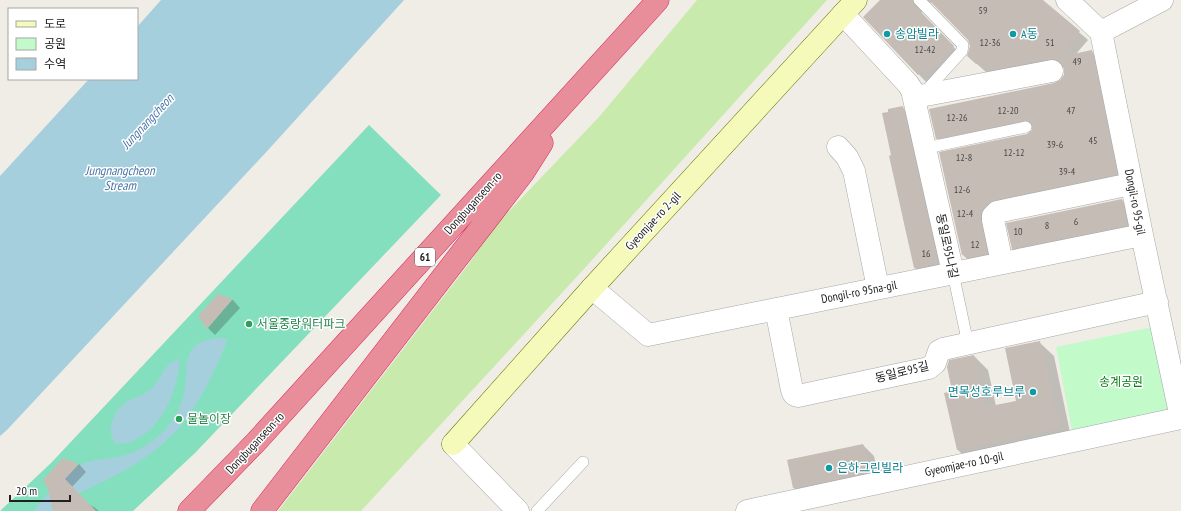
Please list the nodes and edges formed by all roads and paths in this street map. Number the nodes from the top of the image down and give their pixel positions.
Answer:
1 (658, 0) edge
2 (919, 0) edge
3 (1066, 0) edge
4 (1162, 0) edge
5 (849, 7) edge
6 (1101, 32) junction
7 (1052, 71) dead end
8 (575, 91) junction
9 (919, 96) junction
10 (1026, 128) dead end
11 (838, 147) dead end
12 (926, 148) junction
13 (1131, 184) junction
14 (1142, 235) junction
15 (1002, 263) junction
16 (953, 273) junction
17 (592, 288) junction
18 (878, 288) junction
19 (1156, 302) junction
20 (776, 309) junction
21 (968, 344) junction
22 (1181, 418) edge
23 (583, 462) dead end
24 (189, 511) edge
25 (262, 511) edge
26 (518, 511) edge
27 (537, 511) edge
28 (747, 511) edge

1 - 8 highway, Dongbuganseon-ro / 61
2 - 9 lane
3 - 6 street
4 - 6 street
5 - 9 street, 동일로95나길
5 - 17 street, Gyeomjae-ro 2-gil
6 - 13 street, Dongil-ro 95-gil
7 - 9 street
8 - 24 highway, Dongbuganseon-ro / 61
8 - 25 highway
9 - 12 street, 동일로95나길
10 - 12 lane
11 - 18 street
12 - 16 street, 동일로95나길
13 - 14 street, Dongil-ro 95-gil
13 - 15 street
14 - 15 street, Dongil-ro 95na-gil
14 - 19 street, Dongil-ro 95-gil
15 - 16 street, Dongil-ro 95na-gil
16 - 18 street, Dongil-ro 95na-gil
16 - 21 lane, 동일로95나길
17 - 20 street, Dongil-ro 95na-gil
17 - 26 street, Gyeomjae-ro 2-gil
18 - 20 street, Dongil-ro 95na-gil
19 - 21 street, 동일로95길
19 - 22 street, Dongil-ro 95-gil
20 - 21 street, 동일로95길
22 - 28 street, Gyeomjae-ro 10-gil
23 - 27 lane

